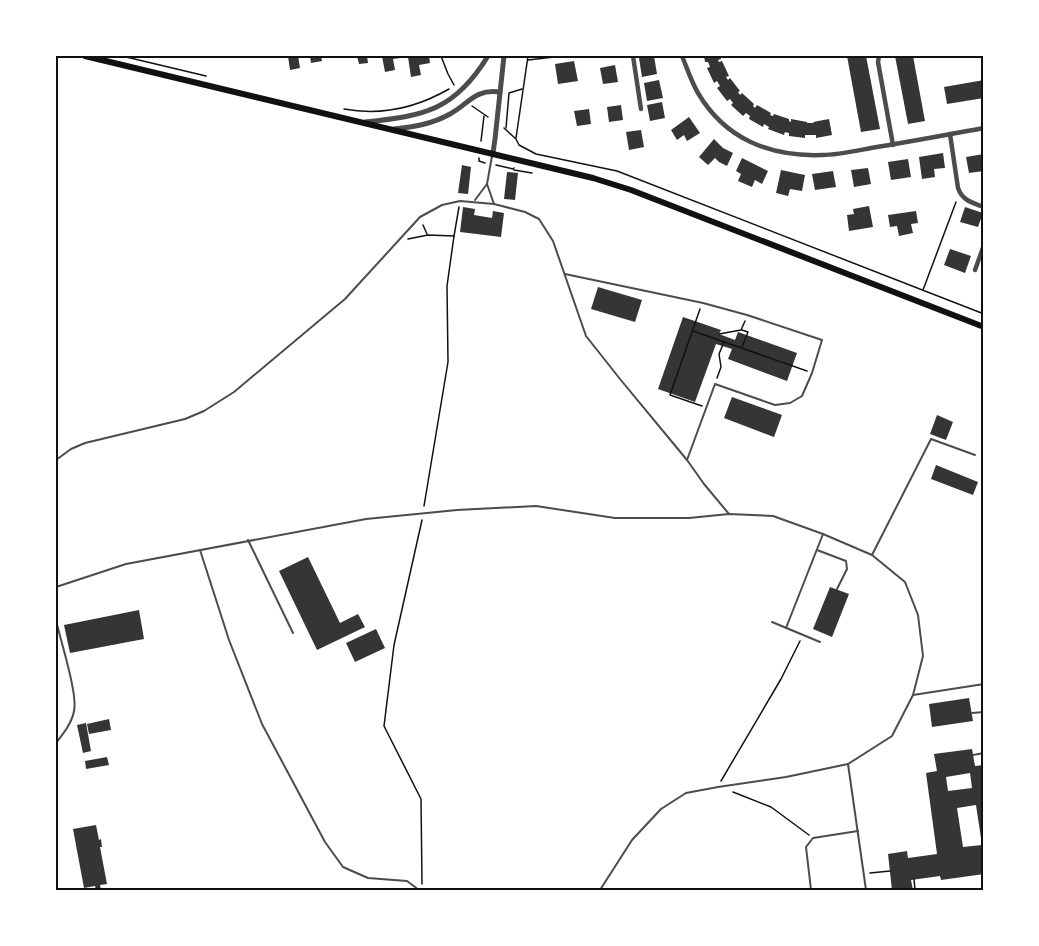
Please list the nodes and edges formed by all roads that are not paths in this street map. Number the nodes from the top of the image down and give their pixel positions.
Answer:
1 (85, 56) edge
2 (488, 56) edge
3 (504, 56) edge
4 (633, 56) edge
5 (682, 56) edge
6 (879, 56) edge
7 (500, 92) junction
8 (641, 109) dead end
9 (364, 122) junction
10 (984, 128) edge
11 (393, 129) junction
12 (950, 134) junction
13 (892, 145) junction
14 (493, 153) junction
15 (487, 184) junction
16 (474, 201) junction
17 (494, 204) junction
18 (984, 207) edge
19 (984, 245) edge
20 (975, 270) dead end
21 (564, 274) junction
22 (984, 327) edge
23 (975, 455) dead end
24 (56, 460) edge
25 (687, 460) junction
26 (729, 514) junction
27 (823, 534) junction
28 (248, 540) junction
29 (200, 550) junction
30 (817, 550) junction
31 (872, 555) junction
32 (56, 587) edge
33 (837, 590) dead end
34 (56, 620) edge
35 (772, 622) dead end
36 (786, 628) junction
37 (292, 633) dead end
38 (820, 642) dead end
39 (984, 684) edge
40 (913, 694) junction
41 (984, 712) edge
42 (972, 713) dead end
43 (56, 743) edge
44 (984, 753) edge
45 (973, 754) dead end
46 (848, 764) junction
47 (858, 831) junction
48 (421, 891) edge
49 (600, 891) edge
50 (811, 891) edge
51 (866, 891) edge

1 - 9 main road
2 - 9 street
3 - 7 street
4 - 8 street
5 - 13 street
6 - 13 street
7 - 11 street
7 - 14 street
9 - 11 main road
10 - 12 street
11 - 14 main road
12 - 13 street
12 - 18 street
14 - 15 lane
14 - 22 main road
15 - 16 lane
15 - 17 lane
16 - 17 lane
16 - 24 lane
17 - 21 lane
19 - 20 street
21 - 25 lane
21 - 25 lane
23 - 31 lane
25 - 26 lane
26 - 27 lane
26 - 28 lane
27 - 30 lane
27 - 31 lane
28 - 29 lane
28 - 37 lane
29 - 32 lane
29 - 48 lane
30 - 33 lane
30 - 36 lane
31 - 40 lane
34 - 43 lane
35 - 36 lane
36 - 38 lane
39 - 40 lane
40 - 46 lane
41 - 42 lane
44 - 45 lane
46 - 47 lane
46 - 49 lane
47 - 50 lane
47 - 51 lane

